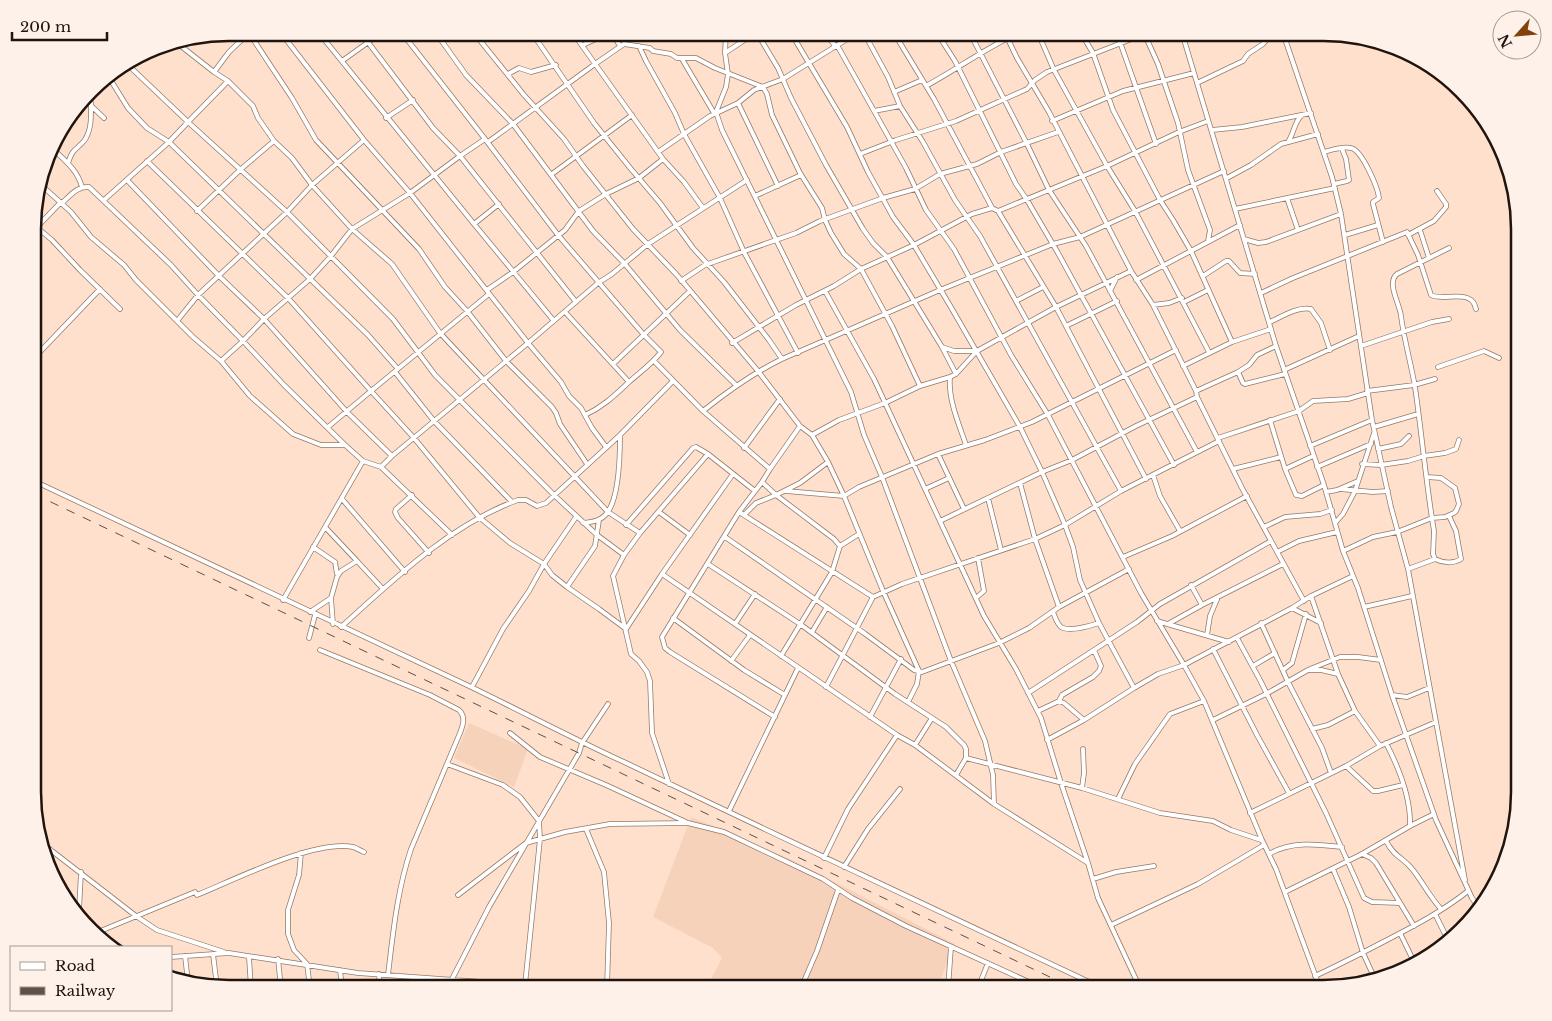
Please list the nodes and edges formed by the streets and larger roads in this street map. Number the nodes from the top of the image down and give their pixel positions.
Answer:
1 (241, 41) edge
2 (254, 41) edge
3 (288, 41) edge
4 (325, 41) edge
5 (409, 41) edge
6 (442, 41) edge
7 (481, 41) edge
8 (539, 41) edge
9 (580, 41) edge
10 (592, 41) edge
11 (617, 41) edge
12 (726, 41) edge
13 (743, 41) edge
14 (761, 41) edge
15 (796, 41) edge
16 (833, 41) edge
17 (843, 41) edge
18 (868, 41) edge
19 (899, 41) edge
20 (942, 41) edge
21 (975, 41) edge
22 (1001, 41) edge
23 (1009, 41) edge
24 (1042, 41) edge
25 (1086, 41) edge
26 (1148, 41) edge
27 (1185, 41) edge
28 (1266, 41) edge
29 (1285, 41) edge
30 (369, 42) joint
31 (1120, 42) joint
32 (583, 45) junction
33 (836, 45) junction
34 (620, 46) junction
35 (639, 46) junction
36 (183, 47) edge
37 (981, 52) junction
38 (1093, 53) junction
39 (725, 54) junction
40 (682, 59) junction
41 (342, 61) junction
42 (808, 63) junction
43 (595, 64) junction
44 (556, 65) junction
45 (132, 68) edge
46 (958, 68) junction
47 (1054, 70) junction
48 (214, 72) junction
49 (1194, 73) junction
50 (508, 74) junction
51 (728, 74) junction
52 (782, 79) junction
53 (922, 80) junction
54 (1163, 80) junction
55 (228, 81) junction
56 (111, 83) edge
57 (1197, 83) junction
58 (1032, 84) junction
59 (567, 85) junction
60 (926, 86) junction
61 (763, 87) junction
62 (1135, 88) junction
63 (894, 92) junction
64 (1109, 97) junction
65 (1005, 99) junction
66 (413, 100) junction
67 (738, 102) junction
68 (91, 105) joint
69 (900, 106) junction
70 (536, 107) junction
71 (1077, 109) junction
72 (980, 110) junction
73 (874, 111) junction
74 (715, 113) junction
75 (1311, 113) junction
76 (632, 115) junction
77 (1302, 115) junction
78 (104, 118) dead end
79 (386, 118) junction
80 (1052, 121) junction
81 (1208, 121) junction
82 (188, 122) junction
83 (513, 124) junction
84 (947, 124) junction
85 (1212, 130) junction
86 (1058, 132) junction
87 (1179, 132) junction
88 (918, 133) junction
89 (684, 134) junction
90 (1318, 134) junction
91 (605, 136) junction
92 (364, 140) junction
93 (274, 141) junction
94 (487, 141) junction
95 (169, 142) junction
96 (891, 142) junction
97 (1288, 142) junction
98 (1028, 144) junction
99 (1156, 144) junction
100 (1342, 149) junction
101 (658, 152) junction
102 (1001, 152) junction
103 (1324, 152) junction
104 (58, 153) edge
105 (1136, 153) junction
106 (860, 154) junction
107 (460, 156) junction
108 (576, 157) junction
109 (663, 159) junction
110 (147, 161) junction
111 (68, 163) junction
112 (337, 164) junction
113 (1107, 166) junction
114 (969, 167) junction
115 (241, 169) junction
116 (1224, 171) junction
117 (552, 174) junction
118 (940, 174) junction
119 (801, 175) junction
120 (434, 176) junction
121 (1081, 176) junction
122 (638, 178) junction
123 (1226, 178) junction
124 (127, 180) junction
125 (747, 180) junction
126 (312, 185) junction
127 (778, 186) junction
128 (1193, 186) junction
129 (1334, 186) junction
130 (82, 187) junction
131 (46, 189) edge
132 (915, 189) junction
133 (1049, 190) junction
134 (218, 191) junction
135 (1438, 191) dead end
136 (410, 193) junction
137 (606, 194) junction
138 (755, 196) junction
139 (720, 198) junction
140 (883, 198) junction
141 (1287, 198) junction
142 (104, 200) junction
143 (1027, 200) junction
144 (1160, 200) junction
145 (61, 202) junction
146 (499, 204) junction
147 (703, 208) junction
148 (992, 208) junction
149 (1235, 209) junction
150 (853, 210) junction
151 (197, 211) junction
152 (382, 211) junction
153 (579, 211) junction
154 (998, 211) junction
155 (1135, 211) junction
156 (288, 212) junction
157 (1341, 214) junction
158 (969, 218) junction
159 (42, 220) edge
160 (824, 220) junction
161 (474, 224) junction
162 (1108, 224) junction
163 (677, 225) junction
164 (1240, 225) junction
165 (1378, 225) junction
166 (352, 229) junction
167 (1210, 230) junction
168 (1298, 230) junction
169 (1420, 230) junction
170 (41, 231) edge
171 (942, 231) junction
172 (263, 235) junction
173 (558, 235) junction
174 (1345, 235) junction
175 (1408, 235) junction
176 (1218, 236) junction
177 (1080, 237) junction
178 (1244, 239) junction
179 (776, 240) junction
180 (1208, 241) junction
181 (1383, 242) junction
182 (648, 244) junction
183 (1053, 244) junction
184 (914, 246) junction
185 (1449, 248) dead end
186 (1191, 251) junction
187 (537, 252) junction
188 (744, 252) junction
189 (243, 254) junction
190 (331, 256) junction
191 (1024, 256) junction
192 (887, 257) junction
193 (1348, 257) junction
194 (1429, 258) junction
195 (1421, 262) junction
196 (624, 263) junction
197 (708, 264) junction
198 (1163, 266) junction
199 (997, 267) junction
200 (861, 268) junction
201 (1131, 271) junction
202 (513, 272) junction
203 (1255, 274) junction
204 (219, 276) junction
205 (1203, 276) junction
206 (1118, 277) junction
207 (310, 278) junction
208 (969, 279) junction
209 (1136, 280) junction
210 (681, 281) junction
211 (598, 283) junction
212 (1105, 283) junction
213 (1043, 287) junction
214 (100, 289) junction
215 (940, 290) junction
216 (1110, 290) junction
217 (1208, 290) junction
218 (690, 291) junction
219 (825, 291) junction
220 (488, 292) junction
221 (1261, 293) junction
222 (1081, 295) junction
223 (198, 296) junction
224 (288, 298) junction
225 (1016, 300) junction
226 (1183, 300) junction
227 (913, 301) junction
228 (1116, 301) junction
229 (576, 302) junction
230 (805, 302) junction
231 (1153, 305) junction
232 (1056, 306) junction
233 (120, 309) dead end
234 (1476, 309) dead end
235 (467, 311) junction
236 (565, 312) junction
237 (886, 313) junction
238 (665, 314) junction
239 (1091, 314) junction
240 (778, 315) junction
241 (264, 319) junction
242 (1449, 319) dead end
243 (177, 320) junction
244 (554, 322) junction
245 (1028, 322) junction
246 (1270, 322) junction
247 (1066, 326) junction
248 (758, 327) junction
249 (1271, 329) junction
250 (848, 330) junction
251 (1403, 332) junction
252 (440, 333) junction
253 (644, 335) junction
254 (1000, 336) junction
255 (1359, 336) junction
256 (825, 340) junction
257 (243, 341) junction
258 (1232, 342) junction
259 (528, 343) junction
260 (732, 343) junction
261 (1276, 346) junction
262 (1361, 346) junction
263 (942, 347) junction
264 (1176, 350) junction
265 (1330, 350) junction
266 (41, 351) edge
267 (419, 351) junction
268 (977, 351) junction
269 (1210, 352) junction
270 (798, 353) junction
271 (1499, 358) dead end
272 (782, 359) junction
273 (221, 361) junction
274 (506, 361) junction
275 (654, 361) junction
276 (1149, 362) junction
277 (613, 364) junction
278 (1183, 366) junction
279 (1438, 367) dead end
280 (396, 370) junction
281 (758, 371) junction
282 (1238, 372) junction
283 (1285, 372) junction
284 (956, 374) junction
285 (1124, 376) junction
286 (950, 377) junction
287 (1436, 378) dead end
288 (484, 380) junction
289 (673, 381) junction
290 (629, 382) junction
291 (736, 385) junction
292 (1414, 385) junction
293 (920, 386) junction
294 (1100, 389) junction
295 (371, 391) junction
296 (1196, 391) junction
297 (1367, 392) junction
298 (1197, 397) junction
299 (780, 399) junction
300 (459, 400) junction
301 (1073, 402) junction
302 (886, 403) junction
303 (1175, 408) junction
304 (702, 411) junction
305 (346, 412) junction
306 (1299, 412) junction
307 (856, 414) junction
308 (1418, 414) junction
309 (585, 415) junction
310 (1048, 415) junction
311 (1149, 419) junction
312 (1270, 420) junction
313 (1372, 420) junction
314 (434, 421) junction
315 (800, 426) junction
316 (328, 427) junction
317 (1020, 427) junction
318 (1374, 429) junction
319 (1122, 433) junction
320 (620, 435) junction
321 (812, 435) junction
322 (1410, 436) dead end
323 (414, 438) junction
324 (1218, 440) junction
325 (1459, 440) dead end
326 (344, 444) junction
327 (1370, 444) junction
328 (966, 445) junction
329 (1096, 446) junction
330 (1310, 446) junction
331 (606, 447) junction
332 (744, 448) junction
333 (1378, 449) junction
334 (1197, 452) junction
335 (708, 454) junction
336 (938, 454) junction
337 (392, 456) junction
338 (1313, 456) junction
339 (1424, 456) junction
340 (1281, 457) junction
341 (1072, 460) junction
342 (363, 461) junction
343 (828, 462) junction
344 (587, 464) junction
345 (913, 464) junction
346 (1362, 464) junction
347 (1174, 465) junction
348 (1381, 465) junction
349 (1317, 466) junction
350 (381, 467) junction
351 (770, 469) junction
352 (1284, 469) junction
353 (1233, 470) junction
354 (1042, 472) junction
355 (733, 474) junction
356 (1153, 475) junction
357 (575, 476) junction
358 (882, 477) junction
359 (1427, 477) junction
360 (949, 478) junction
361 (1146, 479) junction
362 (1358, 481) junction
363 (762, 482) junction
364 (1020, 483) junction
365 (41, 484) edge
366 (1324, 485) junction
367 (925, 489) junction
368 (1340, 489) junction
369 (756, 491) junction
370 (786, 491) junction
371 (1121, 491) junction
372 (1355, 491) junction
373 (1388, 491) junction
374 (1326, 492) junction
375 (412, 495) junction
376 (554, 495) junction
377 (776, 496) junction
378 (844, 496) junction
379 (1247, 496) junction
380 (988, 498) junction
381 (342, 499) junction
382 (512, 502) junction
383 (1096, 507) junction
384 (964, 509) junction
385 (1332, 510) junction
386 (608, 512) junction
387 (659, 512) junction
388 (739, 512) junction
389 (744, 515) junction
390 (1449, 516) junction
391 (479, 517) junction
392 (576, 517) junction
393 (1432, 518) junction
394 (599, 520) junction
395 (940, 521) junction
396 (1334, 522) junction
397 (582, 523) junction
398 (626, 525) junction
399 (1065, 525) junction
400 (1264, 527) junction
401 (325, 528) junction
402 (1180, 531) junction
403 (1337, 532) junction
404 (1397, 532) junction
405 (640, 533) junction
406 (858, 534) junction
407 (452, 535) junction
408 (597, 535) junction
409 (690, 535) junction
410 (725, 536) junction
411 (1035, 539) junction
412 (1271, 541) junction
413 (840, 546) junction
414 (313, 547) junction
415 (1001, 550) junction
416 (1343, 551) junction
417 (1277, 552) junction
418 (429, 553) junction
419 (624, 555) junction
420 (1123, 557) junction
421 (978, 558) junction
422 (1436, 559) junction
423 (358, 561) junction
424 (544, 564) junction
425 (708, 564) junction
426 (960, 564) junction
427 (1283, 564) junction
428 (1129, 569) junction
429 (1408, 569) junction
430 (405, 572) junction
431 (832, 572) junction
432 (662, 574) junction
433 (1353, 576) junction
434 (337, 577) junction
435 (920, 578) junction
436 (1192, 585) junction
437 (567, 587) junction
438 (383, 589) junction
439 (689, 592) junction
440 (883, 592) junction
441 (1086, 592) junction
442 (756, 594) junction
443 (1311, 596) junction
444 (1412, 596) junction
445 (1218, 597) junction
446 (331, 598) junction
447 (872, 598) junction
448 (976, 598) junction
449 (815, 599) junction
450 (283, 600) junction
451 (1304, 601) junction
452 (1202, 604) junction
453 (827, 607) junction
454 (1060, 607) junction
455 (1364, 607) junction
456 (1292, 608) junction
457 (1152, 610) junction
458 (310, 612) junction
459 (1054, 612) junction
460 (1306, 614) junction
461 (315, 615) junction
462 (673, 618) junction
463 (1157, 621) junction
464 (1099, 623) junction
465 (1321, 623) junction
466 (333, 624) junction
467 (735, 624) junction
468 (800, 624) junction
469 (1168, 624) junction
470 (1261, 624) junction
471 (341, 627) junction
472 (857, 628) junction
473 (626, 629) junction
474 (812, 632) junction
475 (750, 635) junction
476 (1207, 636) junction
477 (309, 638) dead end
478 (1237, 638) junction
479 (1108, 640) junction
480 (1229, 642) junction
481 (999, 643) junction
482 (1213, 649) junction
483 (320, 650) dead end
484 (1094, 650) junction
485 (1275, 653) junction
486 (844, 655) junction
487 (781, 656) junction
488 (901, 659) junction
489 (1333, 659) junction
490 (1381, 660) junction
491 (731, 661) junction
492 (952, 661) junction
493 (1184, 665) junction
494 (1253, 666) junction
495 (798, 668) junction
496 (1283, 670) junction
497 (1308, 670) junction
498 (919, 671) junction
499 (1338, 674) junction
500 (1288, 682) junction
501 (826, 686) junction
502 (472, 687) junction
503 (886, 687) junction
504 (1134, 688) junction
505 (1429, 688) junction
506 (1028, 693) junction
507 (1266, 694) junction
508 (785, 695) junction
509 (1392, 695) junction
510 (1059, 701) junction
511 (1204, 701) junction
512 (908, 702) junction
513 (608, 704) dead end
514 (1243, 705) junction
515 (1038, 711) junction
516 (1355, 711) junction
517 (775, 717) junction
518 (870, 717) junction
519 (932, 718) junction
520 (1084, 720) junction
521 (1213, 720) junction
522 (1436, 722) junction
523 (1312, 729) junction
524 (510, 733) dead end
525 (897, 735) junction
526 (1406, 736) junction
527 (1047, 740) junction
528 (582, 743) junction
529 (1386, 743) junction
530 (915, 745) junction
531 (1380, 746) junction
532 (1083, 749) dead end
533 (966, 758) junction
534 (447, 764) junction
535 (992, 766) junction
536 (1346, 766) junction
537 (569, 769) junction
538 (1331, 773) junction
539 (956, 775) junction
540 (1061, 783) junction
541 (1311, 783) junction
542 (668, 784) junction
543 (1403, 785) junction
544 (1082, 788) junction
545 (900, 789) dead end
546 (1290, 793) junction
547 (1118, 799) junction
548 (994, 804) junction
549 (729, 811) junction
550 (1250, 813) junction
551 (1434, 814) junction
552 (539, 821) junction
553 (688, 823) junction
554 (1410, 826) junction
555 (586, 829) junction
556 (540, 839) junction
557 (1262, 840) junction
558 (1386, 841) junction
559 (526, 843) junction
560 (1264, 845) junction
561 (1342, 847) junction
562 (52, 850) joint
563 (301, 852) junction
564 (364, 852) dead end
565 (52, 853) edge
566 (1268, 854) junction
567 (1362, 854) junction
568 (824, 858) junction
569 (1348, 860) junction
570 (1088, 862) junction
571 (1154, 866) dead end
572 (844, 867) junction
573 (1333, 869) junction
574 (81, 872) junction
575 (1093, 879) junction
576 (1466, 884) junction
577 (838, 890) junction
578 (1468, 891) junction
579 (1285, 892) junction
580 (458, 895) dead end
581 (1462, 897) junction
582 (1472, 898) junction
583 (1475, 902) edge
584 (1400, 903) junction
585 (79, 904) edge
586 (1441, 910) junction
587 (1435, 914) junction
588 (136, 916) junction
589 (1111, 925) junction
590 (1414, 926) junction
591 (102, 930) edge
592 (1400, 933) junction
593 (1445, 934) edge
594 (950, 947) junction
595 (229, 953) junction
596 (213, 954) junction
597 (1363, 954) junction
598 (185, 956) junction
599 (172, 957) edge
600 (249, 957) junction
601 (1412, 957) edge
602 (278, 959) junction
603 (988, 963) junction
604 (307, 964) junction
605 (340, 970) junction
606 (1372, 973) edge
607 (379, 974) junction
608 (187, 975) edge
609 (388, 975) junction
610 (1315, 976) junction
611 (414, 978) joint
612 (216, 979) edge
613 (250, 980) edge
614 (280, 980) edge
615 (309, 980) edge
616 (341, 980) edge
617 (379, 980) edge
618 (439, 980) edge
619 (452, 980) edge
620 (526, 980) edge
621 (607, 980) edge
622 (804, 980) edge
623 (948, 980) edge
624 (981, 980) edge
625 (1025, 980) edge
626 (1085, 980) edge
627 (1136, 980) edge
628 (1317, 980) edge

1 - 48 street
2 - 112 street
3 - 92 street
4 - 41 street
5 - 94 street
6 - 83 street
7 - 50 street
8 - 44 street
9 - 32 street
10 - 32 street
11 - 34 street
12 - 39 street
13 - 39 street
14 - 52 street
15 - 42 street
16 - 33 street
17 - 33 street
18 - 63 street
19 - 53 street
20 - 46 street
21 - 37 street
22 - 37 street
23 - 58 street
24 - 47 street
25 - 38 street
26 - 54 street
27 - 49 street
28 - 57 street
29 - 75 street
30 - 41 street
30 - 66 street
31 - 38 street
31 - 62 street
32 - 43 street
33 - 42 street
33 - 73 street
34 - 35 street
34 - 43 street
35 - 40 street
35 - 89 street
36 - 48 street
37 - 46 street
37 - 65 street
38 - 47 street
38 - 64 street
39 - 51 street
40 - 51 street
40 - 74 street
41 - 79 street
42 - 52 street
42 - 106 street
43 - 59 street
43 - 76 street
44 - 50 street
44 - 59 street
45 - 82 street
46 - 60 street
46 - 72 street
47 - 58 street
47 - 71 street
48 - 55 street
49 - 54 street
49 - 57 street
50 - 70 street
51 - 61 street
51 - 74 street
52 - 61 street
52 - 150 street
53 - 60 street
53 - 63 street
54 - 62 street
54 - 87 street
55 - 82 street
55 - 93 street
56 - 95 street
57 - 81 street
58 - 65 street
58 - 80 street
59 - 70 street
59 - 91 street
60 - 84 street
61 - 67 street
61 - 119 street
62 - 64 street
62 - 99 street
63 - 69 street
64 - 71 street
64 - 105 street
65 - 72 street
65 - 98 street
66 - 79 street
66 - 107 street
67 - 74 street
67 - 127 street
68 - 78 street
68 - 111 street
69 - 73 street
69 - 88 street
70 - 83 street
70 - 108 street
71 - 80 street
71 - 113 street
72 - 84 street
72 - 102 street
73 - 96 street
74 - 89 street
74 - 125 street
75 - 77 street
75 - 90 street
76 - 91 street
76 - 101 street
77 - 85 street
77 - 97 street
79 - 120 street
80 - 86 street
81 - 85 street
81 - 87 street
82 - 95 street
82 - 115 street
83 - 94 street
83 - 117 street
84 - 88 street
84 - 114 street
85 - 116 street
86 - 98 street
86 - 121 street
87 - 99 street
87 - 128 street
88 - 96 street
88 - 118 street
89 - 101 street
89 - 139 street
90 - 97 street
90 - 103 street
91 - 108 street
91 - 122 street
92 - 112 street
92 - 136 street
93 - 115 street
93 - 126 street
94 - 107 street
94 - 173 street
95 - 110 street
95 - 134 street
96 - 106 street
96 - 132 street
97 - 123 street
98 - 102 street
98 - 133 street
99 - 105 street
100 - 103 street
100 - 129 street
100 - 165 street
101 - 109 street
102 - 114 street
102 - 143 street
103 - 129 street
104 - 111 street
105 - 113 street
105 - 144 street
106 - 140 street
107 - 120 street
107 - 146 street
108 - 117 street
108 - 137 street
109 - 122 street
109 - 147 street
110 - 124 street
110 - 151 street
111 - 130 street
112 - 126 street
112 - 152 street
113 - 121 street
113 - 155 street
114 - 118 street
114 - 148 street
115 - 134 street
115 - 156 street
116 - 123 street
116 - 128 street
117 - 153 street
118 - 132 street
118 - 158 street
119 - 127 street
119 - 160 street
120 - 136 street
120 - 161 street
121 - 133 street
121 - 162 street
122 - 137 street
122 - 163 street
123 - 149 street
124 - 142 street
124 - 204 street
125 - 138 street
125 - 139 street
126 - 156 street
126 - 166 street
127 - 138 street
128 - 144 street
128 - 167 street
129 - 141 street
129 - 157 street
130 - 142 street
130 - 145 street
131 - 145 street
132 - 140 street
132 - 171 street
133 - 143 street
133 - 177 street
134 - 151 street
134 - 172 street
135 - 169 street
136 - 152 street
136 - 220 street
137 - 153 street
137 - 182 street
138 - 179 street
139 - 147 street
139 - 188 street
140 - 150 street
140 - 184 street
141 - 149 street
141 - 168 street
142 - 223 street
143 - 154 street
143 - 183 street
144 - 155 street
144 - 186 street
145 - 159 street
145 - 243 street
146 - 161 street
146 - 187 street
147 - 163 street
148 - 154 street
148 - 158 street
149 - 164 street
150 - 160 street
150 - 192 street
151 - 189 street
152 - 166 street
152 - 235 street
153 - 173 street
153 - 196 street
154 - 191 street
155 - 162 street
155 - 198 street
156 - 172 street
156 - 190 street
157 - 168 street
157 - 174 street
158 - 171 street
158 - 199 street
160 - 179 street
160 - 200 street
161 - 202 street
162 - 177 street
162 - 201 street
163 - 182 street
163 - 197 street
164 - 176 street
164 - 178 street
165 - 174 street
165 - 181 street
166 - 190 street
166 - 252 street
167 - 176 street
167 - 180 street
168 - 178 street
169 - 175 street
169 - 194 street
170 - 214 street
171 - 184 street
171 - 208 street
172 - 189 street
172 - 207 street
173 - 187 street
173 - 211 street
174 - 193 street
175 - 181 street
175 - 195 street
176 - 180 street
177 - 183 street
177 - 212 street
178 - 203 street
179 - 188 street
179 - 230 street
180 - 186 street
181 - 193 street
182 - 196 street
182 - 210 street
183 - 191 street
183 - 222 street
184 - 192 street
184 - 215 street
185 - 194 street
186 - 198 street
186 - 205 street
187 - 202 street
187 - 229 street
188 - 197 street
188 - 240 street
189 - 204 street
189 - 224 street
190 - 207 street
190 - 267 street
191 - 199 street
191 - 213 street
192 - 200 street
192 - 227 street
193 - 221 street
193 - 255 street
194 - 195 street
195 - 234 street
195 - 251 street
196 - 211 street
196 - 238 street
197 - 210 street
197 - 248 street
198 - 209 street
198 - 226 street
199 - 208 street
199 - 225 street
200 - 219 street
200 - 237 street
201 - 206 street
201 - 209 street
202 - 220 street
202 - 244 street
203 - 205 street
203 - 221 street
204 - 223 street
204 - 241 street
205 - 217 street
206 - 212 street
206 - 216 street
207 - 224 street
207 - 280 street
208 - 215 street
208 - 254 street
209 - 231 street
210 - 218 street
211 - 229 street
211 - 253 street
212 - 216 street
212 - 222 street
213 - 225 street
213 - 232 street
214 - 233 street
214 - 266 street
215 - 227 street
215 - 268 street
216 - 228 street
217 - 226 street
217 - 258 street
218 - 238 street
218 - 260 street
219 - 230 street
219 - 250 street
220 - 235 street
220 - 259 street
221 - 246 street
222 - 232 street
222 - 239 street
223 - 243 street
223 - 257 street
224 - 241 street
224 - 295 street
225 - 245 street
226 - 231 street
226 - 269 street
227 - 237 street
227 - 263 street
228 - 239 street
228 - 276 street
229 - 236 street
230 - 240 street
230 - 256 street
231 - 264 street
232 - 245 street
232 - 247 street
235 - 252 street
235 - 274 street
236 - 244 street
236 - 277 street
237 - 250 street
237 - 293 street
238 - 253 street
238 - 291 street
239 - 247 street
239 - 285 street
240 - 248 street
240 - 270 street
241 - 257 street
241 - 305 street
242 - 251 street
243 - 273 street
244 - 259 street
245 - 254 street
245 - 301 street
246 - 249 street
246 - 265 street
247 - 294 street
248 - 260 street
248 - 272 street
249 - 258 street
249 - 261 street
250 - 256 street
250 - 302 street
251 - 262 street
251 - 292 street
252 - 267 street
252 - 288 street
253 - 275 street
253 - 277 street
254 - 268 street
254 - 310 street
255 - 262 street
255 - 265 street
256 - 270 street
256 - 307 street
257 - 273 street
257 - 316 street
258 - 269 street
259 - 274 street
259 - 309 street
260 - 281 street
261 - 282 street
261 - 283 street
262 - 297 street
263 - 268 street
263 - 284 street
264 - 276 street
264 - 278 street
265 - 283 street
267 - 280 street
267 - 300 street
268 - 284 street
268 - 317 street
269 - 278 street
270 - 272 street
271 - 279 street
272 - 281 street
273 - 326 street
274 - 288 street
274 - 344 street
275 - 289 street
275 - 290 street
276 - 285 street
276 - 303 street
277 - 290 street
278 - 296 street
280 - 295 street
280 - 314 street
281 - 291 street
281 - 299 street
282 - 283 street
282 - 296 street
283 - 306 street
284 - 286 street
285 - 294 street
285 - 311 street
286 - 293 street
286 - 328 street
287 - 292 street
288 - 300 street
288 - 357 street
289 - 304 street
289 - 320 street
290 - 309 street
291 - 304 street
292 - 297 street
292 - 308 street
293 - 302 street
294 - 301 street
294 - 319 street
295 - 305 street
295 - 323 street
296 - 298 street
297 - 306 street
297 - 313 street
298 - 303 street
298 - 324 street
299 - 315 street
299 - 332 street
300 - 314 street
300 - 376 street
301 - 310 street
301 - 329 street
302 - 307 street
302 - 345 street
303 - 311 street
303 - 334 street
304 - 332 street
305 - 316 street
305 - 337 street
306 - 312 street
306 - 330 street
307 - 321 street
307 - 358 street
308 - 318 street
308 - 339 street
309 - 331 street
310 - 317 street
310 - 341 street
311 - 319 street
311 - 347 street
312 - 324 street
312 - 340 street
313 - 318 street
313 - 330 street
314 - 323 street
314 - 382 street
315 - 321 street
315 - 351 street
316 - 326 street
317 - 328 street
317 - 354 street
318 - 327 street
318 - 333 street
319 - 329 street
319 - 361 street
320 - 331 street
320 - 386 street
321 - 343 street
322 - 333 street
323 - 337 street
323 - 391 street
324 - 334 street
324 - 353 street
325 - 339 street
326 - 342 street
327 - 346 street
327 - 349 street
328 - 336 street
329 - 341 street
329 - 371 street
330 - 338 street
331 - 344 street
332 - 351 street
333 - 348 street
334 - 347 street
335 - 355 street
335 - 387 street
335 - 398 street
336 - 345 street
336 - 360 street
337 - 350 street
338 - 349 street
338 - 352 street
339 - 348 street
339 - 359 street
340 - 352 street
340 - 353 street
341 - 354 street
341 - 383 street
342 - 350 street
342 - 381 street
343 - 370 street
343 - 378 street
344 - 357 street
345 - 358 street
345 - 367 street
346 - 348 street
346 - 362 street
347 - 356 street
348 - 373 street
349 - 366 street
350 - 375 street
351 - 363 street
352 - 366 street
353 - 379 street
354 - 364 street
354 - 399 street
355 - 369 street
355 - 409 street
356 - 361 street
356 - 402 street
357 - 376 street
357 - 386 street
358 - 378 street
358 - 435 street
359 - 390 street
359 - 393 street
360 - 367 street
360 - 384 street
361 - 371 street
362 - 368 street
362 - 372 street
363 - 369 street
363 - 377 street
364 - 380 street
364 - 411 street
365 - 450 street
366 - 374 street
367 - 395 street
368 - 372 street
368 - 374 street
369 - 388 street
370 - 377 street
370 - 378 street
371 - 383 street
372 - 373 street
372 - 396 street
373 - 404 street
374 - 385 street
375 - 407 street
375 - 418 street
376 - 382 street
376 - 392 street
377 - 389 street
377 - 413 street
378 - 406 street
379 - 400 street
379 - 402 street
380 - 384 street
380 - 415 street
381 - 401 street
381 - 430 street
382 - 391 street
383 - 399 street
383 - 420 street
384 - 395 street
385 - 396 street
385 - 400 street
386 - 394 street
386 - 398 street
387 - 405 street
387 - 409 street
388 - 389 street
388 - 410 street
389 - 431 street
390 - 393 street
390 - 422 street
391 - 407 street
391 - 424 street
392 - 397 street
392 - 424 street
393 - 404 street
393 - 422 street
394 - 397 street
394 - 408 street
395 - 426 street
396 - 403 street
397 - 408 street
398 - 405 street
399 - 411 street
399 - 441 street
400 - 412 street
401 - 414 street
401 - 423 street
402 - 420 street
403 - 416 street
403 - 417 street
404 - 416 street
404 - 429 street
405 - 419 street
406 - 413 street
406 - 440 street
407 - 418 street
408 - 419 street
408 - 437 street
409 - 432 street
410 - 425 street
410 - 449 street
411 - 415 street
411 - 454 street
412 - 417 street
412 - 436 street
413 - 431 street
414 - 434 street
414 - 450 street
415 - 421 street
416 - 433 street
417 - 427 street
418 - 430 street
419 - 473 street
420 - 428 street
421 - 426 street
421 - 448 street
422 - 429 street
423 - 434 street
423 - 438 street
424 - 437 street
424 - 502 street
425 - 439 street
425 - 442 street
426 - 435 street
426 - 448 street
427 - 445 street
427 - 451 street
428 - 441 street
428 - 457 street
429 - 444 street
430 - 438 street
431 - 447 street
431 - 449 street
432 - 439 street
432 - 473 street
433 - 443 street
433 - 455 street
434 - 446 street
435 - 440 street
435 - 492 street
436 - 452 street
436 - 457 street
437 - 473 street
438 - 471 street
439 - 462 street
439 - 467 street
440 - 447 street
440 - 498 street
441 - 454 street
441 - 464 street
442 - 467 street
442 - 468 street
443 - 451 street
443 - 465 street
444 - 455 street
444 - 505 street
445 - 452 street
445 - 476 street
446 - 458 street
446 - 466 street
447 - 472 street
448 - 481 street
449 - 453 street
449 - 468 street
450 - 458 street
451 - 456 street
452 - 469 street
453 - 472 street
453 - 474 street
454 - 459 street
455 - 490 street
456 - 460 street
456 - 470 street
457 - 463 street
457 - 479 street
458 - 461 street
459 - 464 street
459 - 481 street
460 - 465 street
460 - 496 street
461 - 466 street
461 - 477 street
462 - 491 street
462 - 517 street
463 - 469 street
463 - 493 street
464 - 479 street
465 - 489 street
466 - 471 street
467 - 475 street
468 - 474 street
468 - 487 street
469 - 476 street
470 - 478 street
470 - 485 street
471 - 502 street
472 - 486 street
472 - 488 street
473 - 542 street
474 - 486 street
475 - 487 street
475 - 491 street
476 - 480 street
478 - 480 street
478 - 494 street
479 - 484 street
479 - 504 street
480 - 482 street
481 - 492 street
481 - 506 street
482 - 493 street
482 - 514 street
483 - 534 street
484 - 506 street
484 - 510 street
485 - 494 street
485 - 496 street
486 - 501 street
486 - 503 street
487 - 495 street
488 - 498 street
488 - 503 street
489 - 490 street
489 - 497 street
489 - 499 street
490 - 509 street
491 - 508 street
492 - 498 street
492 - 535 street
493 - 504 street
493 - 511 street
494 - 507 street
495 - 501 street
495 - 508 street
496 - 500 street
497 - 499 street
497 - 500 street
498 - 512 street
499 - 516 street
500 - 507 street
500 - 523 street
501 - 518 street
502 - 528 street
503 - 512 street
503 - 518 street
504 - 520 street
505 - 509 street
505 - 522 street
506 - 515 street
507 - 514 street
507 - 541 street
508 - 517 street
509 - 526 street
510 - 515 street
510 - 520 street
511 - 521 street
511 - 547 street
512 - 519 street
513 - 528 street
514 - 521 street
514 - 546 street
515 - 527 street
516 - 523 street
516 - 531 street
517 - 549 street
518 - 525 street
519 - 530 street
519 - 533 street
520 - 527 street
521 - 550 street
522 - 526 street
522 - 576 street
523 - 538 street
524 - 537 street
525 - 530 street
525 - 568 street
526 - 529 street
526 - 551 street
527 - 540 street
528 - 537 street
528 - 542 street
529 - 531 street
529 - 543 street
530 - 539 street
531 - 536 street
532 - 544 street
533 - 535 street
533 - 539 street
534 - 552 street
534 - 609 street
535 - 540 street
535 - 548 street
536 - 538 street
536 - 543 street
537 - 552 street
537 - 553 street
538 - 541 street
539 - 548 street
540 - 544 street
540 - 570 street
541 - 546 street
541 - 561 street
542 - 549 street
543 - 554 street
544 - 547 street
545 - 572 street
546 - 550 street
547 - 557 street
548 - 570 street
549 - 568 street
550 - 557 street
551 - 554 street
551 - 576 street
552 - 556 street
552 - 559 street
553 - 555 street
553 - 577 street
554 - 558 street
555 - 556 street
555 - 621 street
556 - 559 street
556 - 620 street
557 - 560 street
558 - 567 street
558 - 586 street
559 - 580 street
559 - 619 street
560 - 566 street
560 - 589 street
561 - 566 street
561 - 569 street
562 - 565 street
562 - 574 street
563 - 564 street
563 - 588 street
563 - 604 street
566 - 579 street
567 - 569 street
567 - 584 street
568 - 572 street
569 - 573 street
569 - 584 street
570 - 575 street
571 - 575 street
572 - 626 street
573 - 579 street
573 - 597 street
574 - 585 street
574 - 588 street
575 - 589 street
576 - 578 street
577 - 594 street
577 - 622 street
578 - 581 street
578 - 582 street
579 - 610 street
581 - 582 street
581 - 586 street
582 - 583 street
584 - 590 street
586 - 587 street
587 - 590 street
587 - 593 street
588 - 591 street
588 - 595 street
589 - 627 street
590 - 592 street
592 - 597 street
592 - 601 street
594 - 603 street
594 - 623 street
595 - 596 street
595 - 600 street
596 - 598 street
596 - 612 street
597 - 606 street
597 - 610 street
598 - 599 street
598 - 608 street
600 - 602 street
600 - 613 street
602 - 604 street
602 - 614 street
603 - 624 street
603 - 625 street
604 - 605 street
604 - 615 street
605 - 607 street
605 - 616 street
607 - 609 street
607 - 617 street
609 - 611 street
610 - 628 street
611 - 618 street

